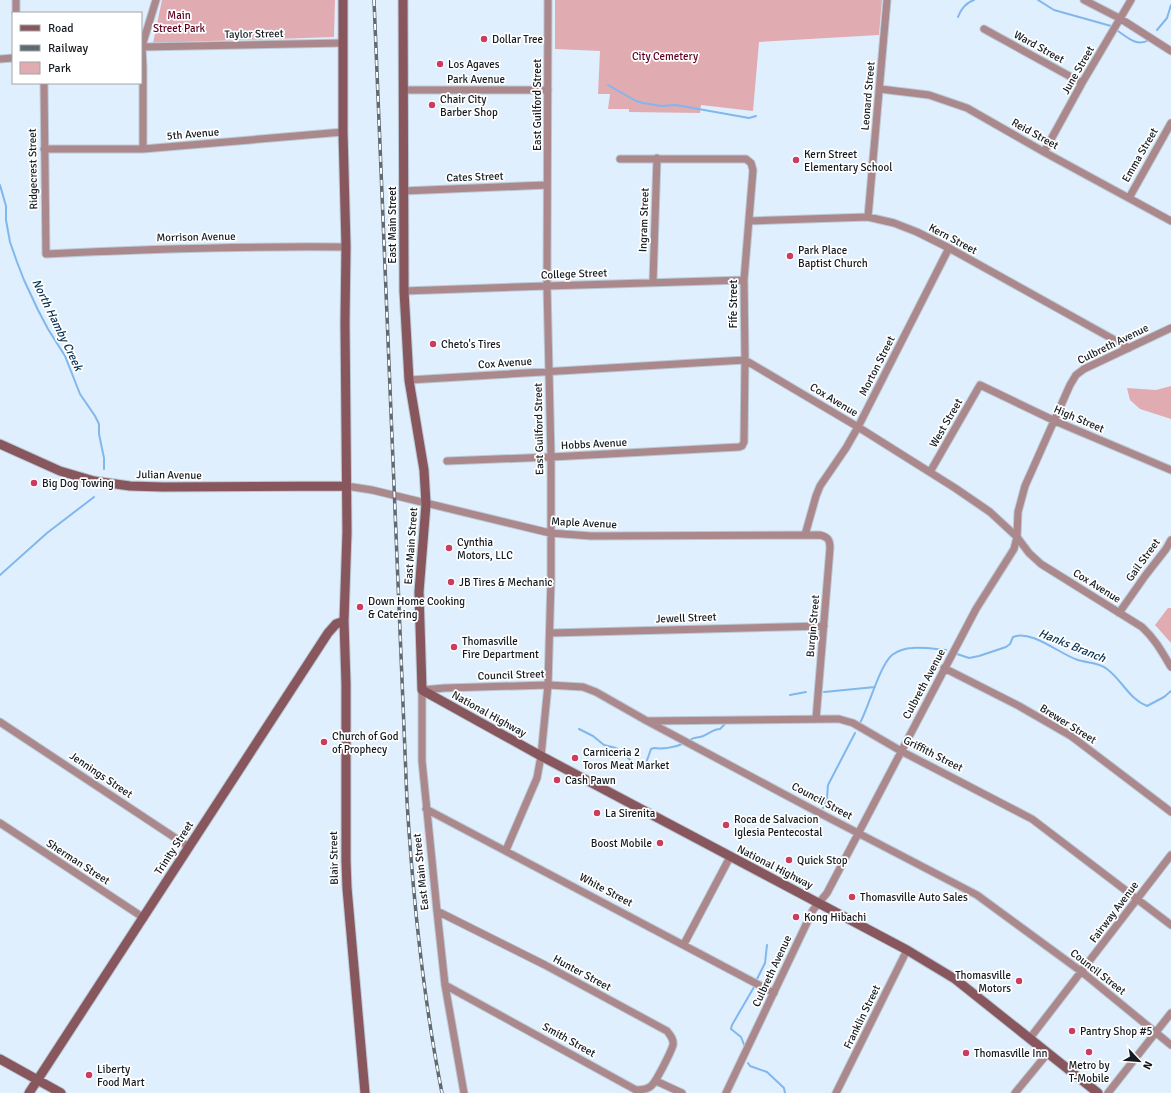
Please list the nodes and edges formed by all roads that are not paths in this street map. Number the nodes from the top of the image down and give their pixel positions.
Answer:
1 (16, 0) edge
2 (156, 0) edge
3 (342, 0) edge
4 (403, 0) edge
5 (548, 0) edge
6 (887, 0) edge
7 (1084, 0) edge
8 (1131, 0) edge
9 (16, 12) edge
10 (1121, 19) junction
11 (984, 29) dead end
12 (142, 43) edge
13 (343, 43) junction
14 (142, 46) edge
15 (1171, 51) edge
16 (142, 56) edge
17 (12, 58) edge
18 (0, 59) edge
19 (1082, 83) junction
20 (44, 84) edge
21 (404, 90) junction
22 (548, 90) junction
23 (880, 90) junction
24 (1171, 123) edge
25 (343, 132) junction
26 (44, 149) junction
27 (143, 149) junction
28 (1044, 152) junction
29 (657, 158) junction
30 (620, 159) dead end
31 (547, 185) junction
32 (403, 192) junction
33 (1129, 198) junction
34 (868, 217) junction
35 (748, 220) junction
36 (1171, 221) edge
37 (346, 247) junction
38 (949, 248) junction
39 (46, 254) joint
40 (744, 280) junction
41 (653, 282) junction
42 (546, 286) junction
43 (404, 291) junction
44 (1171, 328) edge
45 (1129, 348) junction
46 (745, 360) junction
47 (548, 372) junction
48 (409, 380) junction
49 (980, 385) joint
50 (1055, 421) junction
51 (858, 427) junction
52 (0, 444) edge
53 (742, 446) joint
54 (551, 457) junction
55 (448, 461) dead end
56 (1171, 470) edge
57 (930, 472) junction
58 (346, 486) junction
59 (426, 504) junction
60 (550, 533) junction
61 (806, 535) junction
62 (827, 537) joint
63 (1017, 537) junction
64 (1171, 540) edge
65 (1169, 551) edge
66 (1119, 613) junction
67 (344, 621) junction
68 (824, 626) junction
69 (550, 633) junction
70 (1171, 667) edge
71 (944, 668) junction
72 (548, 684) junction
73 (422, 690) junction
74 (816, 719) junction
75 (647, 721) junction
76 (0, 722) edge
77 (901, 751) junction
78 (542, 756) junction
79 (426, 809) junction
80 (1171, 812) edge
81 (0, 823) edge
82 (858, 833) junction
83 (189, 847) junction
84 (506, 850) junction
85 (1171, 855) edge
86 (730, 857) junction
87 (1138, 898) junction
88 (819, 903) junction
89 (437, 911) junction
90 (144, 918) junction
91 (1171, 925) edge
92 (684, 944) junction
93 (907, 950) junction
94 (1082, 972) junction
95 (445, 985) junction
96 (774, 993) junction
97 (1171, 1013) edge
98 (1156, 1032) junction
99 (1030, 1038) junction
100 (1171, 1045) edge
101 (1047, 1054) junction
102 (0, 1059) edge
103 (38, 1080) junction
104 (656, 1081) junction
105 (30, 1093) edge
106 (61, 1093) edge
107 (364, 1093) edge
108 (465, 1093) edge
109 (682, 1093) edge
110 (726, 1093) edge
111 (836, 1093) edge
112 (1015, 1093) edge
113 (1098, 1093) edge
114 (1108, 1093) edge

1 - 9 street
2 - 12 street
3 - 13 street
4 - 21 street, East Main Street
5 - 22 street, East Guilford Street
6 - 23 street, Leonard Street
7 - 10 street
8 - 10 street, June Street
10 - 15 street
10 - 19 street, June Street
11 - 19 street, Ward Street
13 - 14 street, Taylor Street
13 - 25 street
16 - 27 street
17 - 18 street
19 - 28 street, June Street
20 - 26 street, Ridgecrest Street
21 - 22 street, Park Avenue
21 - 32 street, East Main Street
22 - 31 street, East Guilford Street
23 - 28 street, Reid Street
23 - 34 street, Leonard Street
24 - 33 street, Emma Street
25 - 27 street, 5th Avenue
25 - 37 street
26 - 27 street, 5th Avenue
26 - 39 street, Ridgecrest Street
28 - 33 street, Reid Street
29 - 30 street
29 - 35 street, Fife Street
29 - 41 street, Ingram Street
31 - 32 street, Cates Street
31 - 42 street, East Guilford Street
32 - 43 street, East Main Street
33 - 36 street, Reid Street
34 - 35 street, Kern Street
34 - 38 street, Kern Street
35 - 40 street, Fife Street
37 - 39 street, Morrison Avenue
37 - 58 street
38 - 45 street, Kern Street
38 - 51 street, Morton Street
40 - 41 street, College Street
40 - 46 street, Fife Street
41 - 42 street, College Street
42 - 43 street, College Street
42 - 47 street, East Guilford Street
43 - 48 street, East Main Street
44 - 45 street, Culbreth Avenue
45 - 50 street, Culbreth Avenue
46 - 47 street, Cox Avenue
46 - 51 street, Cox Avenue
46 - 53 street, Fife Street
47 - 48 street, Cox Avenue
47 - 54 street, East Guilford Street
48 - 59 street, East Main Street
49 - 50 street, High Street
49 - 57 street, West Street
50 - 56 street, High Street
50 - 63 street, Culbreth Avenue
51 - 57 street, Cox Avenue
51 - 61 street, Morton Street
52 - 58 street, Julian Avenue
53 - 54 street, Hobbs Avenue
54 - 55 street, Hobbs Avenue
54 - 60 street, East Guilford Street
57 - 63 street, Cox Avenue
58 - 59 street, Maple Avenue
58 - 67 street
59 - 60 street, Maple Avenue
59 - 73 street, East Main Street
60 - 61 street, Maple Avenue
60 - 69 street, East Guilford Street
61 - 62 street, Maple Avenue
62 - 68 street, Burgin Street
63 - 66 street, Cox Avenue
63 - 71 street, Culbreth Avenue
64 - 65 street, Gail Street
65 - 66 street, Gail Street
66 - 70 street, Cox Avenue
67 - 83 street, Trinity Street
67 - 107 street, Blair Street
68 - 69 street, Jewell Street
68 - 74 street, Burgin Street
69 - 72 street, East Guilford Street
71 - 77 street, Culbreth Avenue
71 - 80 street, Brewer Street
72 - 73 street, Council Street
72 - 75 street, Council Street
72 - 78 street, East Guilford Street
73 - 78 street, National Highway
73 - 79 street, East Main Street
74 - 75 street, Griffith Street
74 - 77 street, Griffith Street
75 - 82 street, Council Street
76 - 83 street, Jennings Street
77 - 82 street, Culbreth Avenue
77 - 87 street, Griffith Street
78 - 84 street, East Guilford Street
78 - 86 street, National Highway
79 - 84 street, White Street
79 - 89 street, East Main Street
81 - 90 street, Sherman Street
82 - 88 street, Culbreth Avenue
82 - 94 street, Council Street
83 - 90 street, Trinity Street
84 - 92 street, White Street
85 - 87 street, Fairway Avenue
86 - 88 street, National Highway
86 - 92 street
87 - 91 street, Griffith Street
87 - 94 street, Fairway Avenue
88 - 93 street, National Highway
88 - 96 street, Culbreth Avenue
89 - 95 street, East Main Street
89 - 104 street, Hunter Street
90 - 103 street, Trinity Street
92 - 96 street, White Street
93 - 99 street, National Highway
93 - 111 street, Franklin Street
94 - 98 street, Council Street
94 - 99 street, Fairway Avenue
95 - 104 street, Smith Street
95 - 108 street, East Main Street
96 - 110 street, Culbreth Avenue
97 - 98 street
98 - 100 street, Council Street
98 - 114 street
99 - 101 street, National Highway
101 - 112 street
101 - 113 street, National Highway
102 - 103 street
103 - 105 street, Trinity Street
103 - 106 street
104 - 109 street

